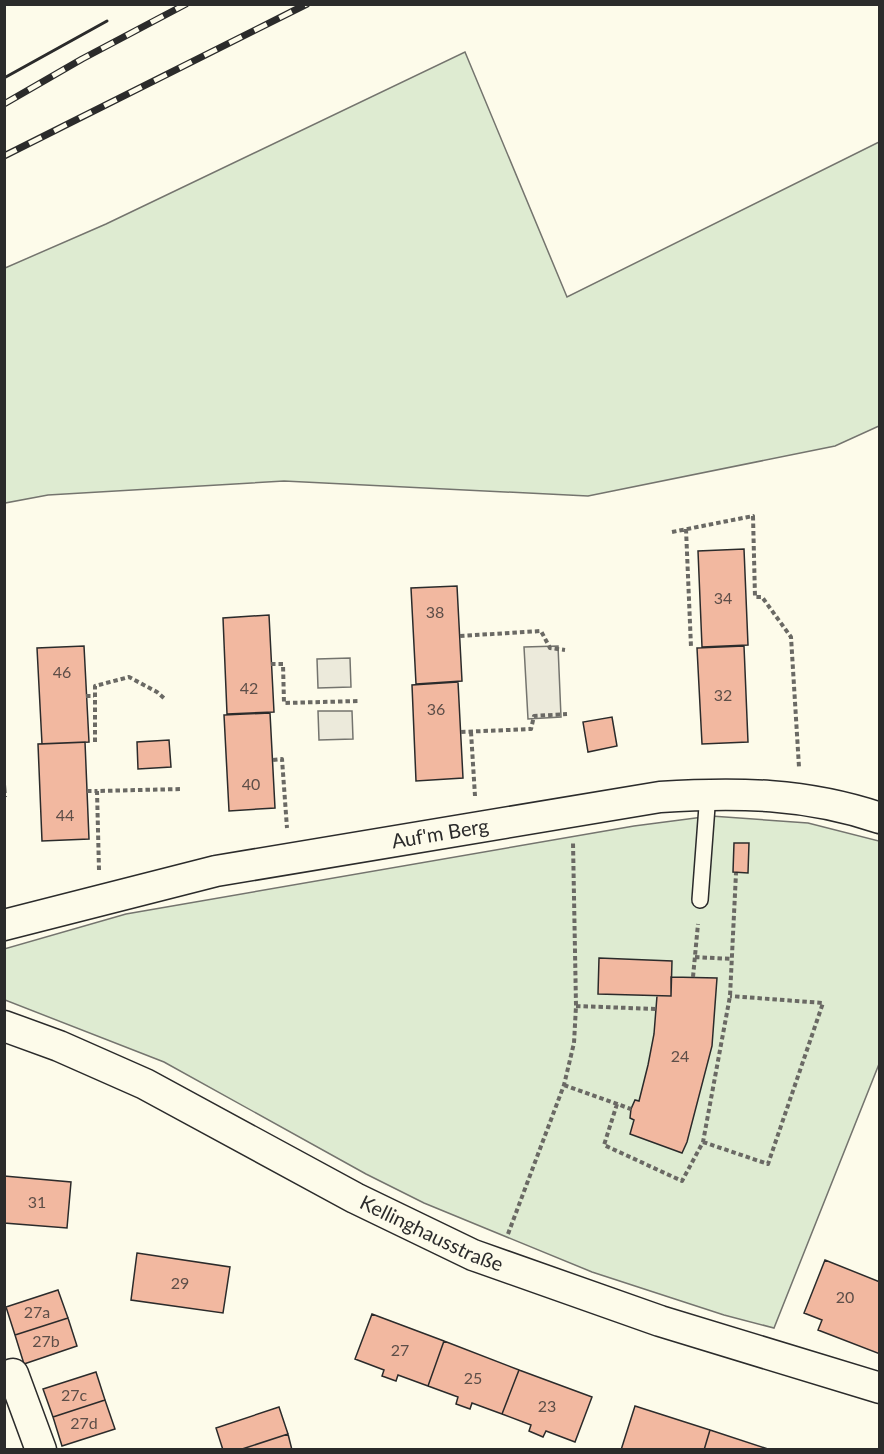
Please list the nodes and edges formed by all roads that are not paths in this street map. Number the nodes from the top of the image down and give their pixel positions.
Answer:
1 (708, 794) junction
2 (879, 818) edge
3 (700, 900) road end
4 (4, 925) edge
5 (4, 1026) edge
6 (4, 1377) edge
7 (879, 1388) edge
8 (41, 1449) edge

1 - 2 street, Auf'm Berg
1 - 3 lane
1 - 4 street, Auf'm Berg
5 - 7 street, Kellinghausstraße
6 - 8 street

